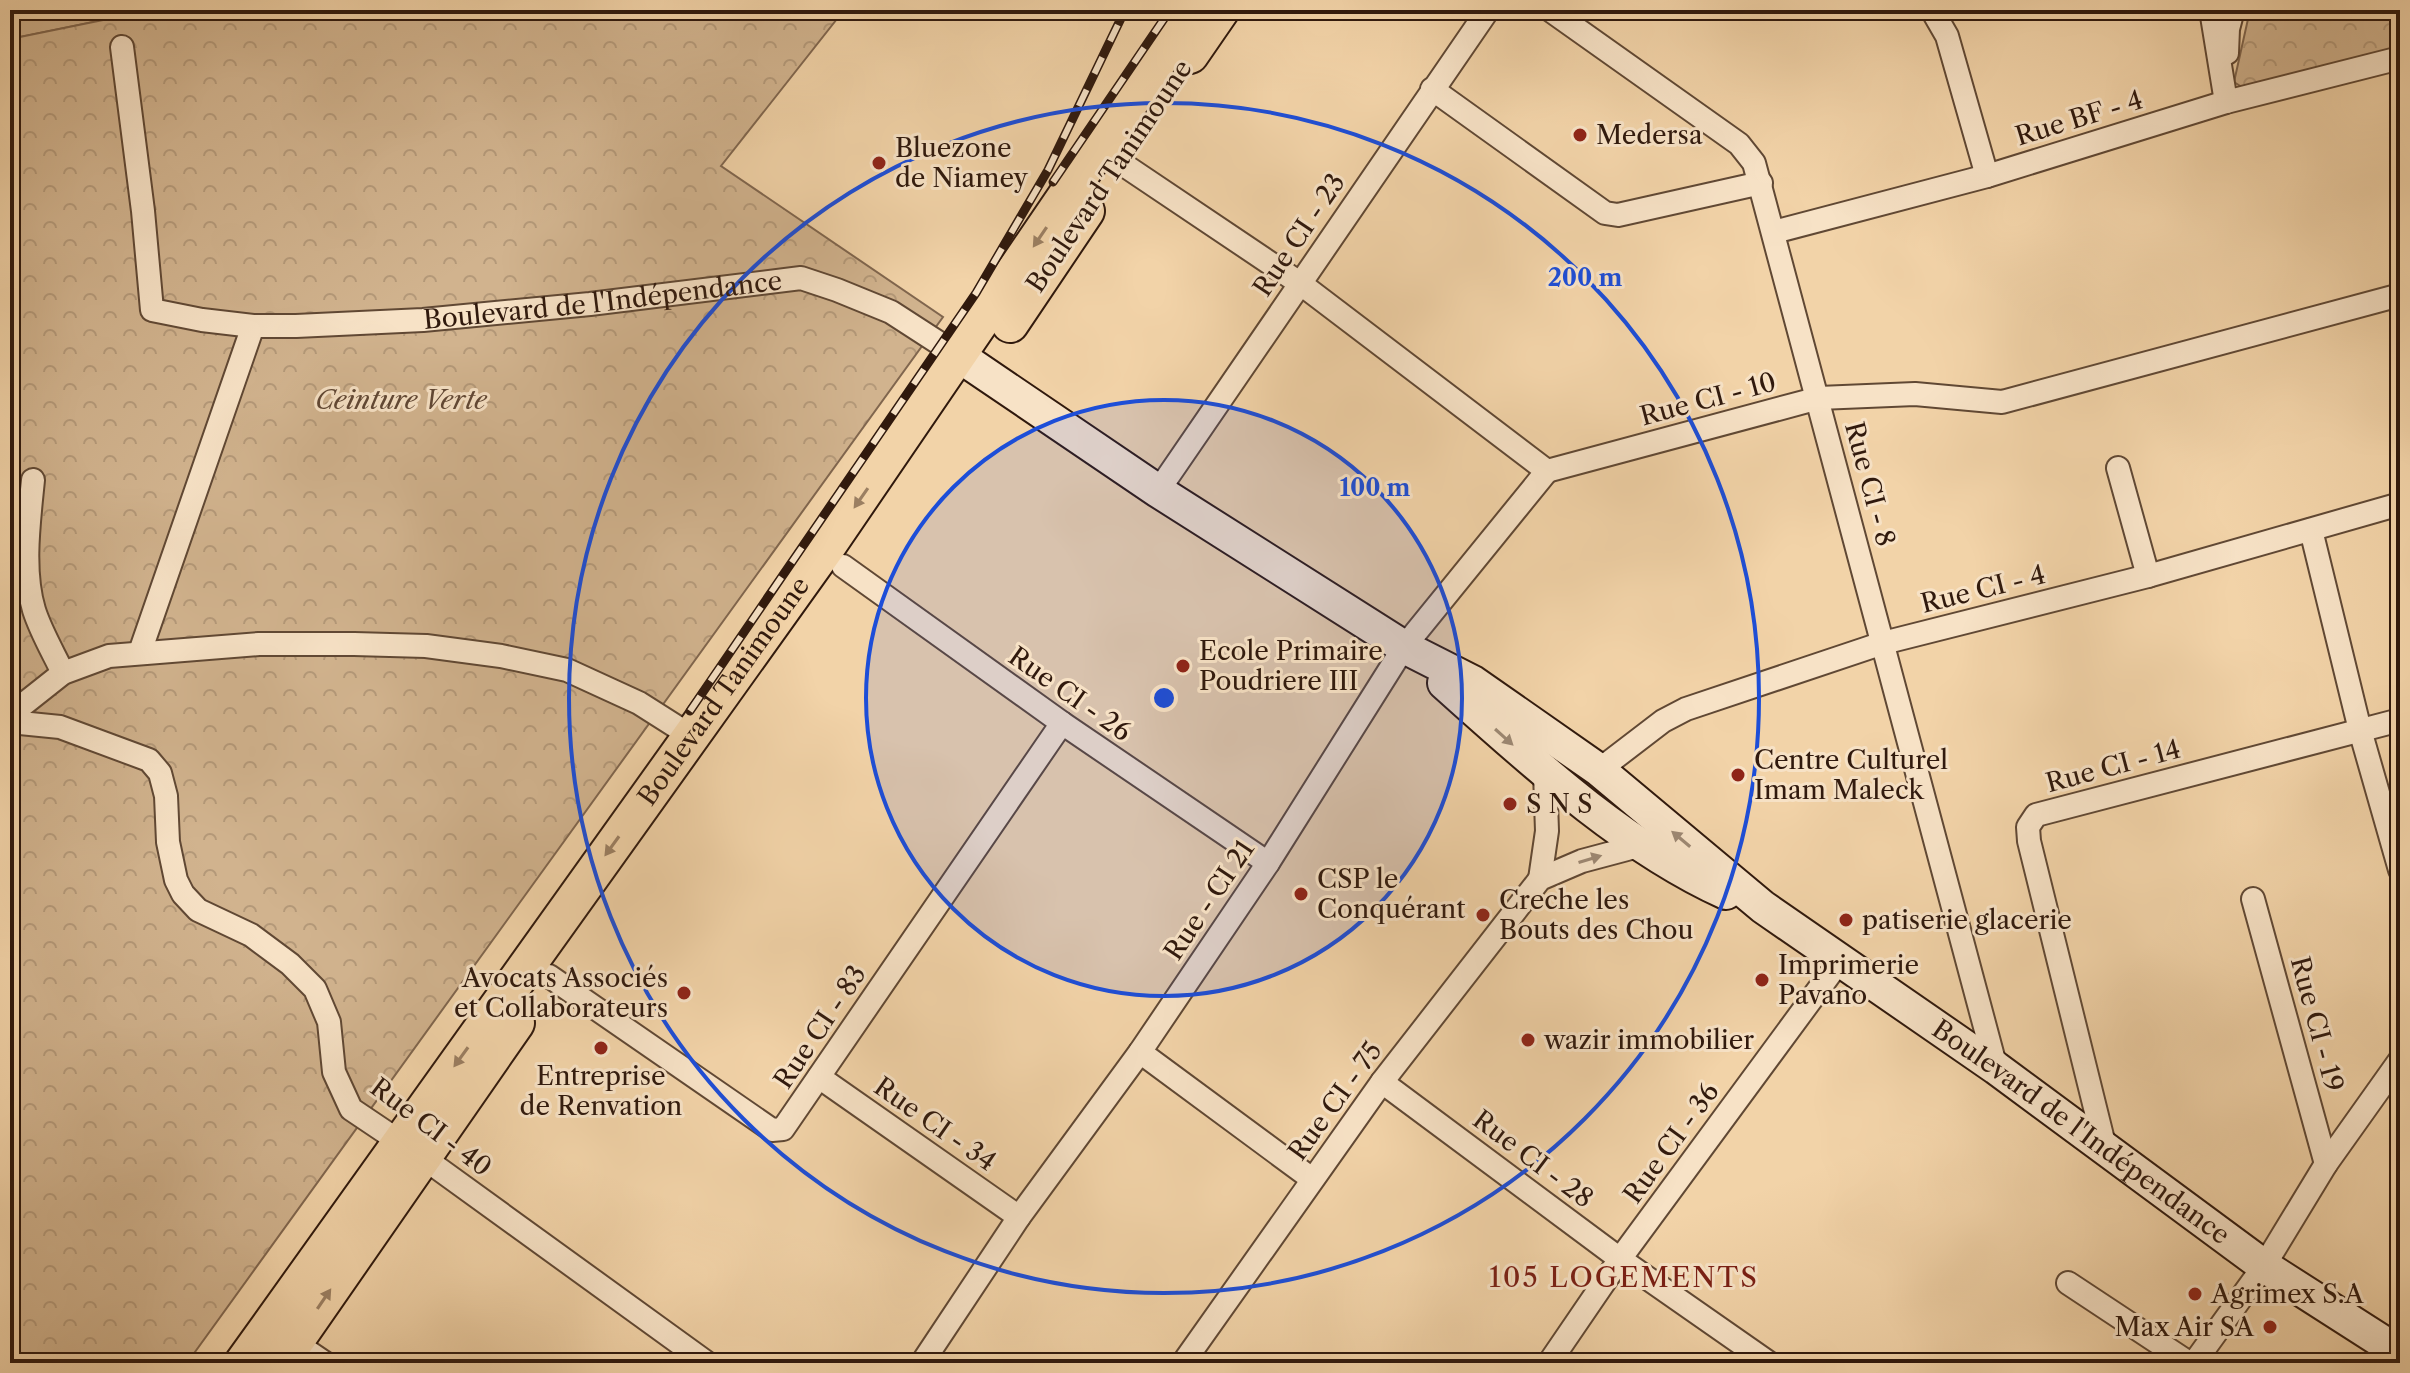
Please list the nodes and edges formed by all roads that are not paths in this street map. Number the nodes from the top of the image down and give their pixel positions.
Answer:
1 (1193, 10) edge
2 (1221, 10) edge
3 (1488, 10) edge
4 (1550, 10) edge
5 (1932, 10) edge
6 (2211, 10) edge
7 (2233, 10) edge
8 (122, 47) dead end
9 (2400, 58) edge
10 (1432, 89) junction
11 (2226, 102) junction
12 (1118, 161) junction
13 (1987, 176) junction
14 (1761, 183) junction
15 (1774, 232) junction
16 (1301, 284) junction
17 (2400, 295) edge
18 (253, 326) junction
19 (968, 363) junction
20 (1819, 398) junction
21 (2118, 468) dead end
22 (1547, 471) junction
23 (33, 480) dead end
24 (1158, 491) junction
25 (2400, 504) edge
26 (2311, 530) junction
27 (843, 566) junction
28 (2148, 576) junction
29 (1883, 643) junction
30 (1404, 647) junction
31 (140, 652) junction
32 (63, 673) junction
33 (15, 705) edge
34 (2400, 720) edge
35 (10, 722) edge
36 (1062, 723) junction
37 (2360, 730) junction
38 (691, 736) junction
39 (1599, 770) junction
40 (1545, 773) junction
41 (1642, 845) junction
42 (1268, 863) junction
43 (2400, 870) edge
44 (1540, 879) junction
45 (2253, 899) dead end
46 (1763, 907) junction
47 (1841, 959) junction
48 (549, 976) junction
49 (1140, 1052) junction
50 (2400, 1060) edge
51 (1996, 1068) junction
52 (819, 1077) junction
53 (1382, 1082) junction
54 (2105, 1148) junction
55 (411, 1149) junction
56 (2326, 1164) junction
57 (1312, 1179) junction
58 (1019, 1217) junction
59 (1620, 1259) junction
60 (2264, 1266) junction
61 (2068, 1283) dead end
62 (287, 1352) edge
63 (2400, 1353) edge
64 (243, 1363) edge
65 (325, 1363) edge
66 (707, 1363) edge
67 (922, 1363) edge
68 (1183, 1363) edge
69 (1549, 1363) edge
70 (1769, 1363) edge
71 (2191, 1363) edge

1 -> 19 main road, Boulevard Tanimoune
2 - 12 main road, Boulevard Tanimoune
3 - 10 street, Rue CI - 23
4 - 14 street, Rue CI - 8
5 - 13 street
6 - 11 street
7 - 11 street
8 - 18 street, Boulevard de l'Indépendance
9 - 11 street, Rue BF - 4
10 - 14 street
10 - 16 street, Rue CI - 23
11 - 13 street, Rue BF - 4
12 - 16 street
12 - 19 main road, Boulevard Tanimoune
13 - 15 street, Rue BF - 4
14 - 15 street, Rue CI - 8
15 - 20 street, Rue CI - 8
16 - 22 street
16 - 24 street, Rue CI - 23
17 - 20 street, Rue CI - 10
18 - 19 street, Boulevard de l'Indépendance
18 - 31 street
19 - 24 main road, Boulevard de l'Indépendance
19 - 27 main road, Boulevard Tanimoune
19 -> 38 main road, Boulevard Tanimoune
20 - 22 street, Rue CI - 10
20 - 29 street, Rue CI - 8
21 - 28 street
22 - 30 street, Rue - CI 21
23 - 32 street
24 - 30 main road, Boulevard de l'Indépendance
25 - 26 street, Rue CI - 4
26 - 28 street, Rue CI - 4
26 - 37 street
27 - 36 street, Rue CI - 26
27 - 48 main road, Boulevard Tanimoune
28 - 29 street, Rue CI - 4
29 - 39 street, Rue CI - 4
29 - 51 street, Rue CI - 8
30 - 39 main road, Boulevard de l'Indépendance
30 -> 40 main road, Boulevard de l'Indépendance
30 - 42 street, Rue - CI 21
31 - 32 street
31 - 38 street
32 - 33 street
34 - 37 street, Rue CI - 14
35 - 55 street, Rue CI - 40
36 - 42 street, Rue CI - 26
36 - 52 street, Rue CI - 83
37 - 43 street
37 - 54 street, Rue CI - 14
38 -> 55 main road, Boulevard Tanimoune
46 -> 39 main road, Boulevard de l'Indépendance
40 - 41 main road, Boulevard de l'Indépendance
40 - 44 street, Rue CI - 75
44 -> 41 street, Rue CI - 75
41 - 46 main road, Boulevard de l'Indépendance
42 - 49 street, Rue - CI 21
44 - 53 street, Rue CI - 75
45 - 56 street, Rue CI - 19
46 - 47 main road, Boulevard de l'Indépendance
47 - 51 main road, Boulevard de l'Indépendance
47 - 59 street, Rue CI - 36
48 - 52 street, Rue CI - 83
48 - 55 main road, Boulevard Tanimoune
49 - 57 street
49 - 58 street, Rue - CI 21
50 - 56 street
51 - 54 main road, Boulevard de l'Indépendance
52 - 58 street, Rue CI - 34
53 - 57 street, Rue CI - 75
53 - 59 street, Rue CI - 28
54 - 60 main road, Boulevard de l'Indépendance
62 -> 55 main road, Boulevard Tanimoune
55 - 64 main road, Boulevard Tanimoune
55 - 66 street, Rue CI - 40
56 - 60 street
57 - 68 street, Rue CI - 75
58 - 67 street, Rue - CI 21
59 - 69 street, Rue CI - 36
59 - 70 street, Rue CI - 28
60 - 63 main road, Boulevard de l'Indépendance
60 - 71 street
61 - 71 street
62 - 65 street

